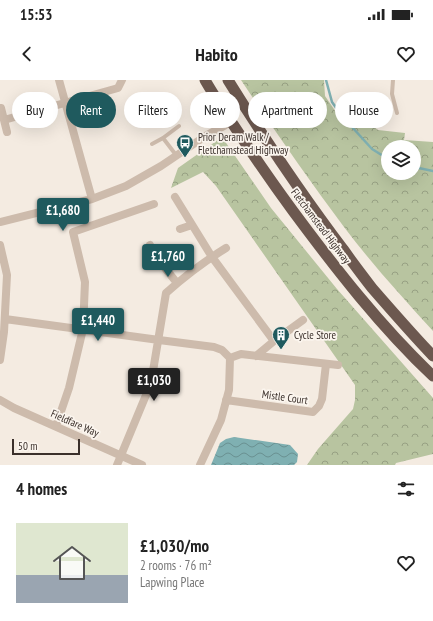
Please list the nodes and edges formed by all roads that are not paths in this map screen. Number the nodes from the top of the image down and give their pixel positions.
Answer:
1 (59, 80) edge
2 (122, 80) edge
3 (205, 80) edge
4 (228, 80) edge
5 (393, 80) edge
6 (212, 92) edge
7 (65, 103) junction
8 (1, 108) edge
9 (397, 114) dead end
10 (4, 120) junction
11 (176, 128) edge
12 (219, 128) edge
13 (235, 128) edge
14 (7, 132) dead end
15 (163, 138) junction
16 (152, 144) dead end
17 (176, 155) junction
18 (175, 197) dead end
19 (92, 199) junction
20 (151, 207) dead end
21 (0, 222) edge
22 (192, 225) junction
23 (180, 229) dead end
24 (0, 245) edge
25 (150, 245) dead end
26 (226, 248) dead end
27 (212, 257) junction
28 (177, 283) junction
29 (5, 319) junction
30 (303, 320) dead end
31 (83, 330) junction
32 (159, 340) junction
33 (274, 341) junction
34 (256, 356) junction
35 (433, 356) edge
36 (230, 358) junction
37 (0, 360) edge
38 (326, 364) junction
39 (338, 365) dead end
40 (433, 376) edge
41 (0, 400) edge
42 (226, 400) junction
43 (56, 426) junction
44 (122, 456) junction
45 (117, 465) edge
46 (142, 465) edge
47 (200, 465) edge

1 - 7 street
2 - 7 street
3 - 6 highway, Fletchamstead Highway
4 - 35 highway, Fletchamstead Highway
5 - 9 lane
7 - 10 street
7 - 19 street
8 - 10 street
10 - 14 street
11 - 15 lane
12 - 17 street
13 - 40 highway, Fletchamstead Highway
15 - 16 lane
15 - 17 lane
17 - 19 street
18 - 22 street
19 - 21 street
20 - 31 street
22 - 23 street
22 - 27 street
24 - 29 street
25 - 28 street
26 - 27 street
27 - 28 street
27 - 33 street
28 - 32 street
29 - 31 street
29 - 37 street
30 - 33 street
31 - 32 street
31 - 43 street
32 - 36 street
32 - 44 street
33 - 34 street
34 - 36 street
34 - 38 street
36 - 42 street
38 - 39 street
38 - 42 street, Mistle Court
41 - 43 street, Fieldfare Way
42 - 47 street
43 - 44 street, Fieldfare Way
44 - 45 street
44 - 46 street, Fieldfare Way

